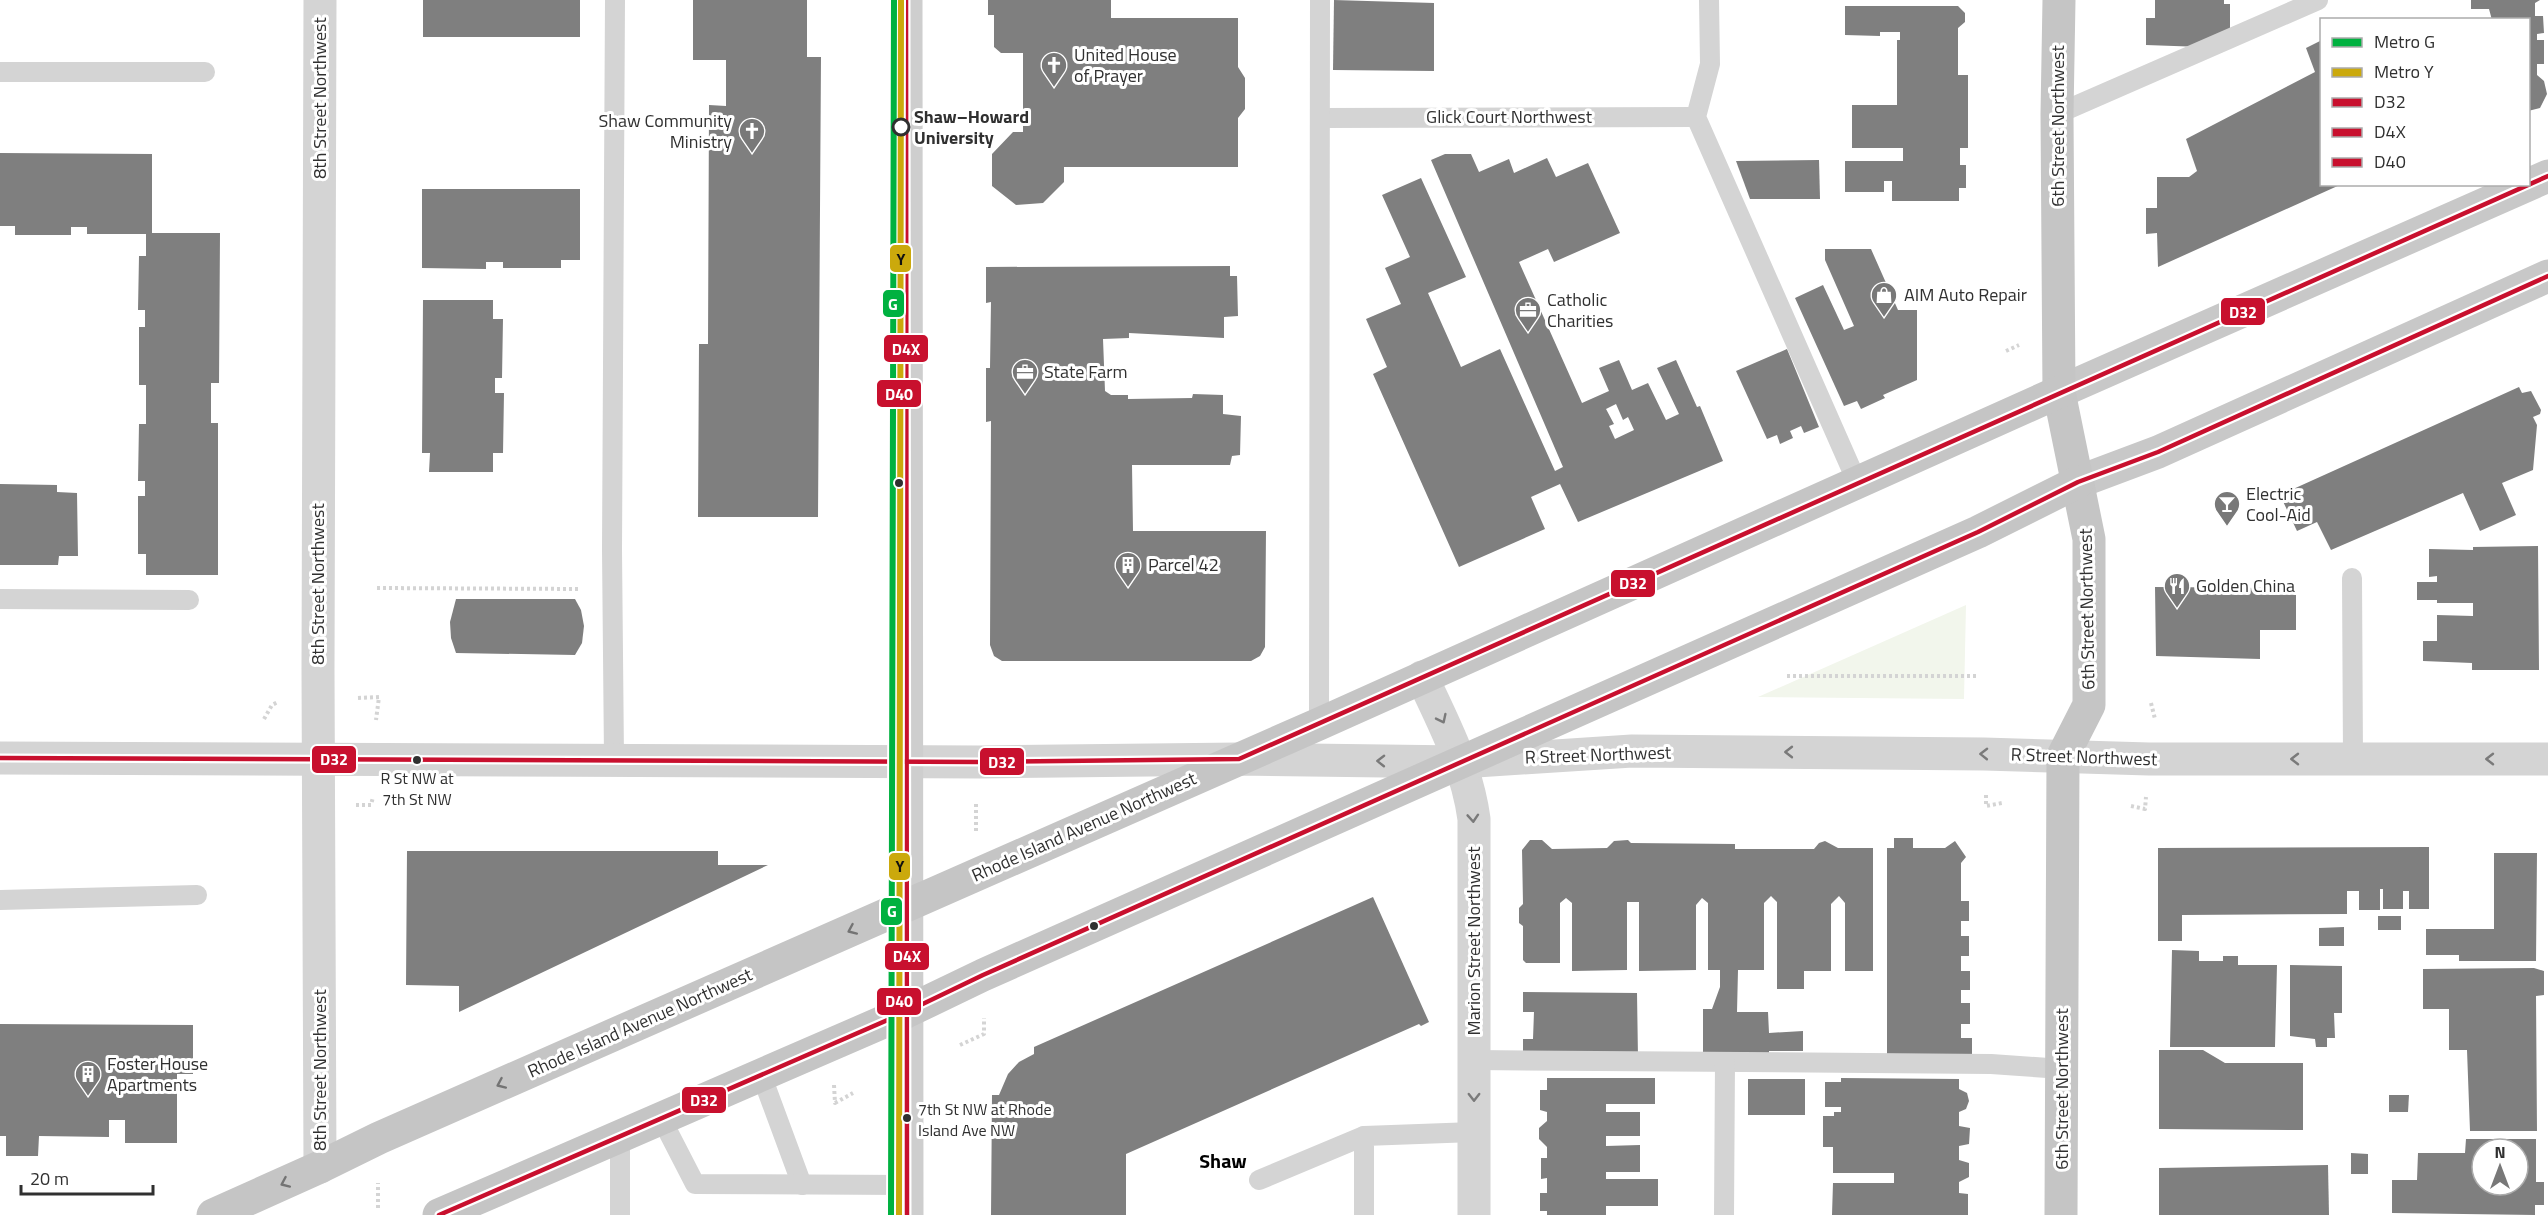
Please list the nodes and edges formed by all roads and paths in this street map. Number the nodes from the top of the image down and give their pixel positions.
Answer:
1 (320, 0) edge
2 (615, 0) edge
3 (906, 0) edge
4 (1320, 0) edge
5 (1709, 0) edge
6 (2059, 0) edge
7 (2318, 0) edge
8 (0, 72) edge
9 (205, 72) dead end
10 (2057, 114) junction
11 (1696, 117) junction
12 (1321, 118) junction
13 (2548, 176) edge
14 (2530, 184) edge
15 (2525, 186) edge
16 (2548, 276) edge
17 (2060, 392) junction
18 (1857, 482) junction
19 (2078, 482) junction
20 (2352, 578) dead end
21 (377, 588) dead end
22 (589, 589) dead end
23 (0, 599) edge
24 (189, 600) dead end
25 (1787, 676) dead end
26 (1976, 676) dead end
27 (1422, 677) junction
28 (286, 697) dead end
29 (351, 698) dead end
30 (2151, 703) dead end
31 (2155, 720) dead end
32 (376, 721) dead end
33 (263, 722) dead end
34 (1319, 724) junction
35 (2064, 756) junction
36 (0, 758) edge
37 (319, 758) junction
38 (614, 759) junction
39 (1239, 759) junction
40 (2353, 759) junction
41 (2548, 759) edge
42 (906, 760) junction
43 (1461, 762) junction
44 (1985, 788) dead end
45 (2147, 789) dead end
46 (977, 798) dead end
47 (2002, 803) dead end
48 (2131, 806) dead end
49 (976, 831) dead end
50 (197, 895) dead end
51 (0, 900) edge
52 (906, 906) junction
53 (906, 1011) junction
54 (984, 1011) dead end
55 (960, 1045) dead end
56 (1474, 1060) junction
57 (1725, 1062) junction
58 (2062, 1068) junction
59 (761, 1074) junction
60 (834, 1082) dead end
61 (853, 1093) dead end
62 (661, 1118) junction
63 (1474, 1132) junction
64 (620, 1136) junction
65 (1364, 1136) junction
66 (320, 1167) junction
67 (379, 1173) dead end
68 (1259, 1180) dead end
69 (802, 1185) junction
70 (907, 1200) edge
71 (378, 1208) dead end
72 (213, 1215) edge
73 (438, 1215) edge
74 (620, 1215) edge
75 (1364, 1215) edge
76 (1474, 1215) edge
77 (1724, 1215) edge
78 (2061, 1215) edge

1 - 37 street, 8th Street Northwest
2 - 38 lane
3 - 42 main road
4 - 12 lane
5 - 11 lane
6 - 10 highway, 6th Street Northwest
7 - 10 lane
8 - 9 lane
10 - 17 highway, 6th Street Northwest
11 - 12 lane, Glick Court Northwest
11 - 18 lane
12 - 34 lane
13 - 14 main road, Rhode Island Avenue Northwest
15 - 17 main road, Rhode Island Avenue Northwest
16 - 19 main road
17 - 18 highway, Rhode Island Avenue Northwest
17 - 19 highway, 6th Street Northwest
18 - 27 highway, Rhode Island Avenue Northwest
19 - 35 highway, 6th Street Northwest
19 - 43 highway
20 - 40 lane
21 - 22 path
23 - 24 lane
25 - 26 path
27 - 34 highway, Rhode Island Avenue Northwest
27 -> 43 street, Marion Street Northwest
28 - 33 path
29 - 32 path
30 - 31 path
34 - 39 highway, Rhode Island Avenue Northwest
40 -> 35 street, R Street Northwest
35 -> 43 street, R Street Northwest
35 - 58 highway, 6th Street Northwest
36 - 37 street, R Street Northwest
37 - 38 street, R Street Northwest
37 - 66 street, 8th Street Northwest
38 - 42 street, R Street Northwest
39 - 42 street, R Street Northwest
43 -> 39 street, R Street Northwest
39 - 52 highway, Rhode Island Avenue Northwest
41 -> 40 street, R Street Northwest
42 - 52 main road
43 - 53 highway
43 -> 56 street, Marion Street Northwest
44 - 47 path
45 - 48 path
46 - 49 path
50 - 51 lane
52 - 53 main road
52 -> 66 highway, Rhode Island Avenue Northwest
53 - 59 highway
53 - 70 main road
54 - 55 path
56 - 57 lane
56 -> 63 street, Marion Street Northwest
57 - 58 lane
57 - 77 lane
58 - 78 highway, 6th Street Northwest
59 - 62 highway
59 - 69 lane
60 - 61 path
62 - 64 highway
62 - 69 lane
63 - 65 lane
63 - 76 street, Marion Street Northwest
64 - 73 highway
64 - 74 lane
65 - 68 lane
65 - 75 lane
66 -> 72 highway, Rhode Island Avenue Northwest
67 - 71 path
69 - 70 lane

